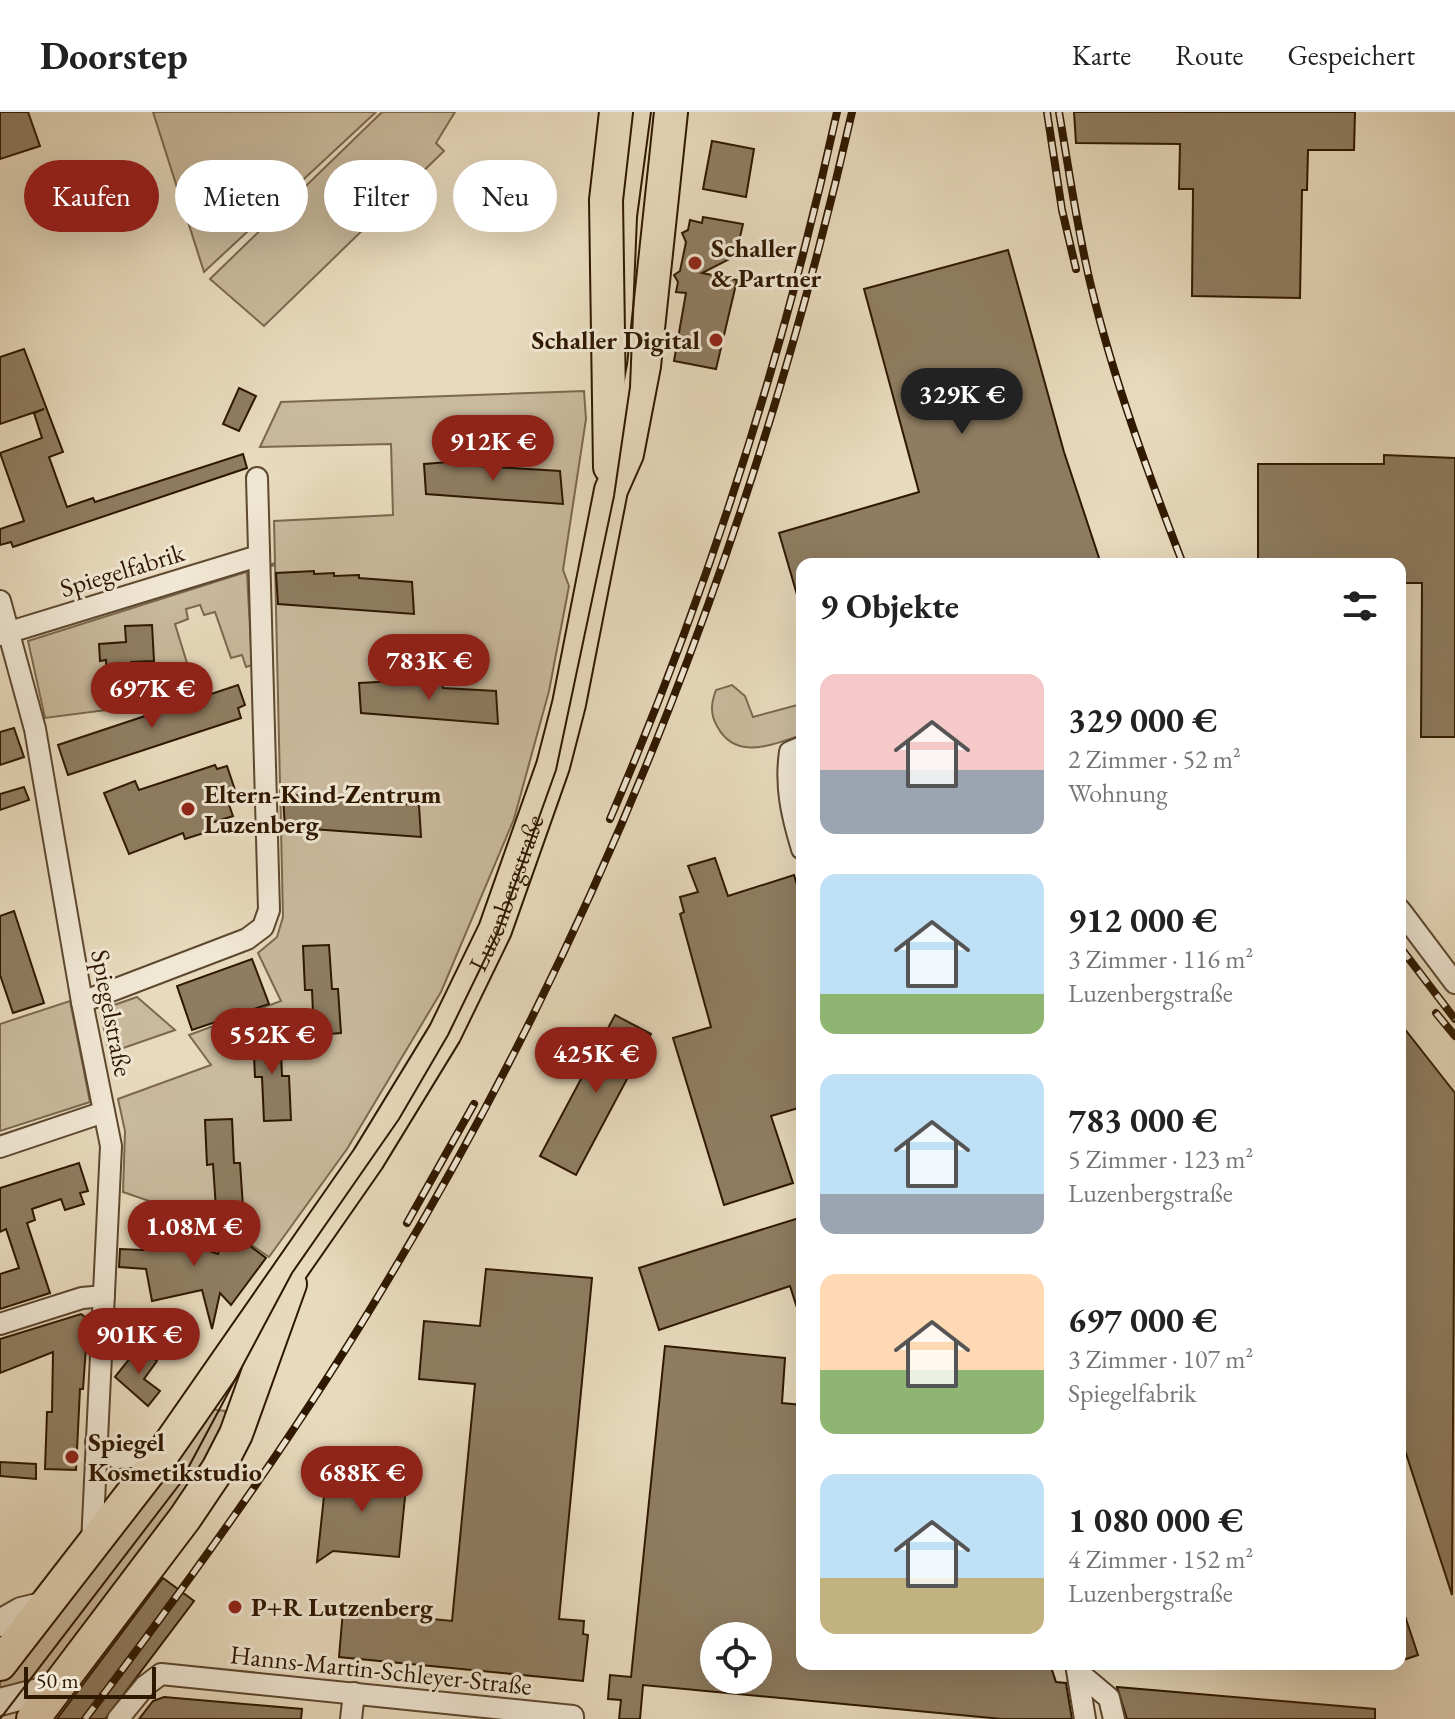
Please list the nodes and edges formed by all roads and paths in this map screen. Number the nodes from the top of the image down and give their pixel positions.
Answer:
1 (616, 112) edge
2 (671, 112) edge
3 (257, 478) dead end
4 (611, 490) junction
5 (258, 556) junction
6 (0, 601) edge
7 (4, 633) edge
8 (796, 750) edge
9 (796, 829) edge
10 (1406, 918) edge
11 (1455, 983) edge
12 (82, 1002) junction
13 (104, 1112) junction
14 (0, 1147) edge
15 (299, 1254) junction
16 (104, 1296) junction
17 (0, 1324) edge
18 (96, 1442) junction
19 (162, 1455) junction
20 (92, 1544) junction
21 (46, 1605) junction
22 (0, 1623) edge
23 (0, 1664) edge
24 (1077, 1670) edge
25 (1079, 1670) edge
26 (58, 1687) junction
27 (354, 1693) junction
28 (0, 1702) edge
29 (573, 1717) edge
30 (33, 1719) edge
31 (118, 1719) edge
32 (351, 1719) edge
33 (1085, 1719) edge
34 (1114, 1719) edge

1 - 4 main road, Luzenbergstraße
2 - 4 main road, Luzenbergstraße
3 - 5 street
4 - 15 main road, Luzenbergstraße
5 - 7 street, Spiegelfabrik
5 - 12 street
6 - 7 street, Spiegelstraße
7 - 12 street, Spiegelstraße
8 - 9 street
10 - 11 street
12 - 13 street, Spiegelstraße
13 - 14 street
13 - 16 street, Spiegelstraße
15 - 19 main road, Luzenbergstraße
15 - 26 main road, Luzenbergstraße
16 - 17 street
16 - 18 street, Spiegelstraße
18 - 19 street
18 - 20 street, Spiegelstraße
19 - 20 main road, Luzenbergstraße
20 - 21 main road, Luzenbergstraße
21 - 22 street
21 - 23 main road, Luzenbergstraße
24 - 33 street
25 - 34 street
26 - 28 street
26 - 30 main road, Luzenbergstraße
27 - 29 street, Hanns-Martin-Schleyer-Straße
27 - 31 street, Hanns-Martin-Schleyer-Straße
27 - 32 street

